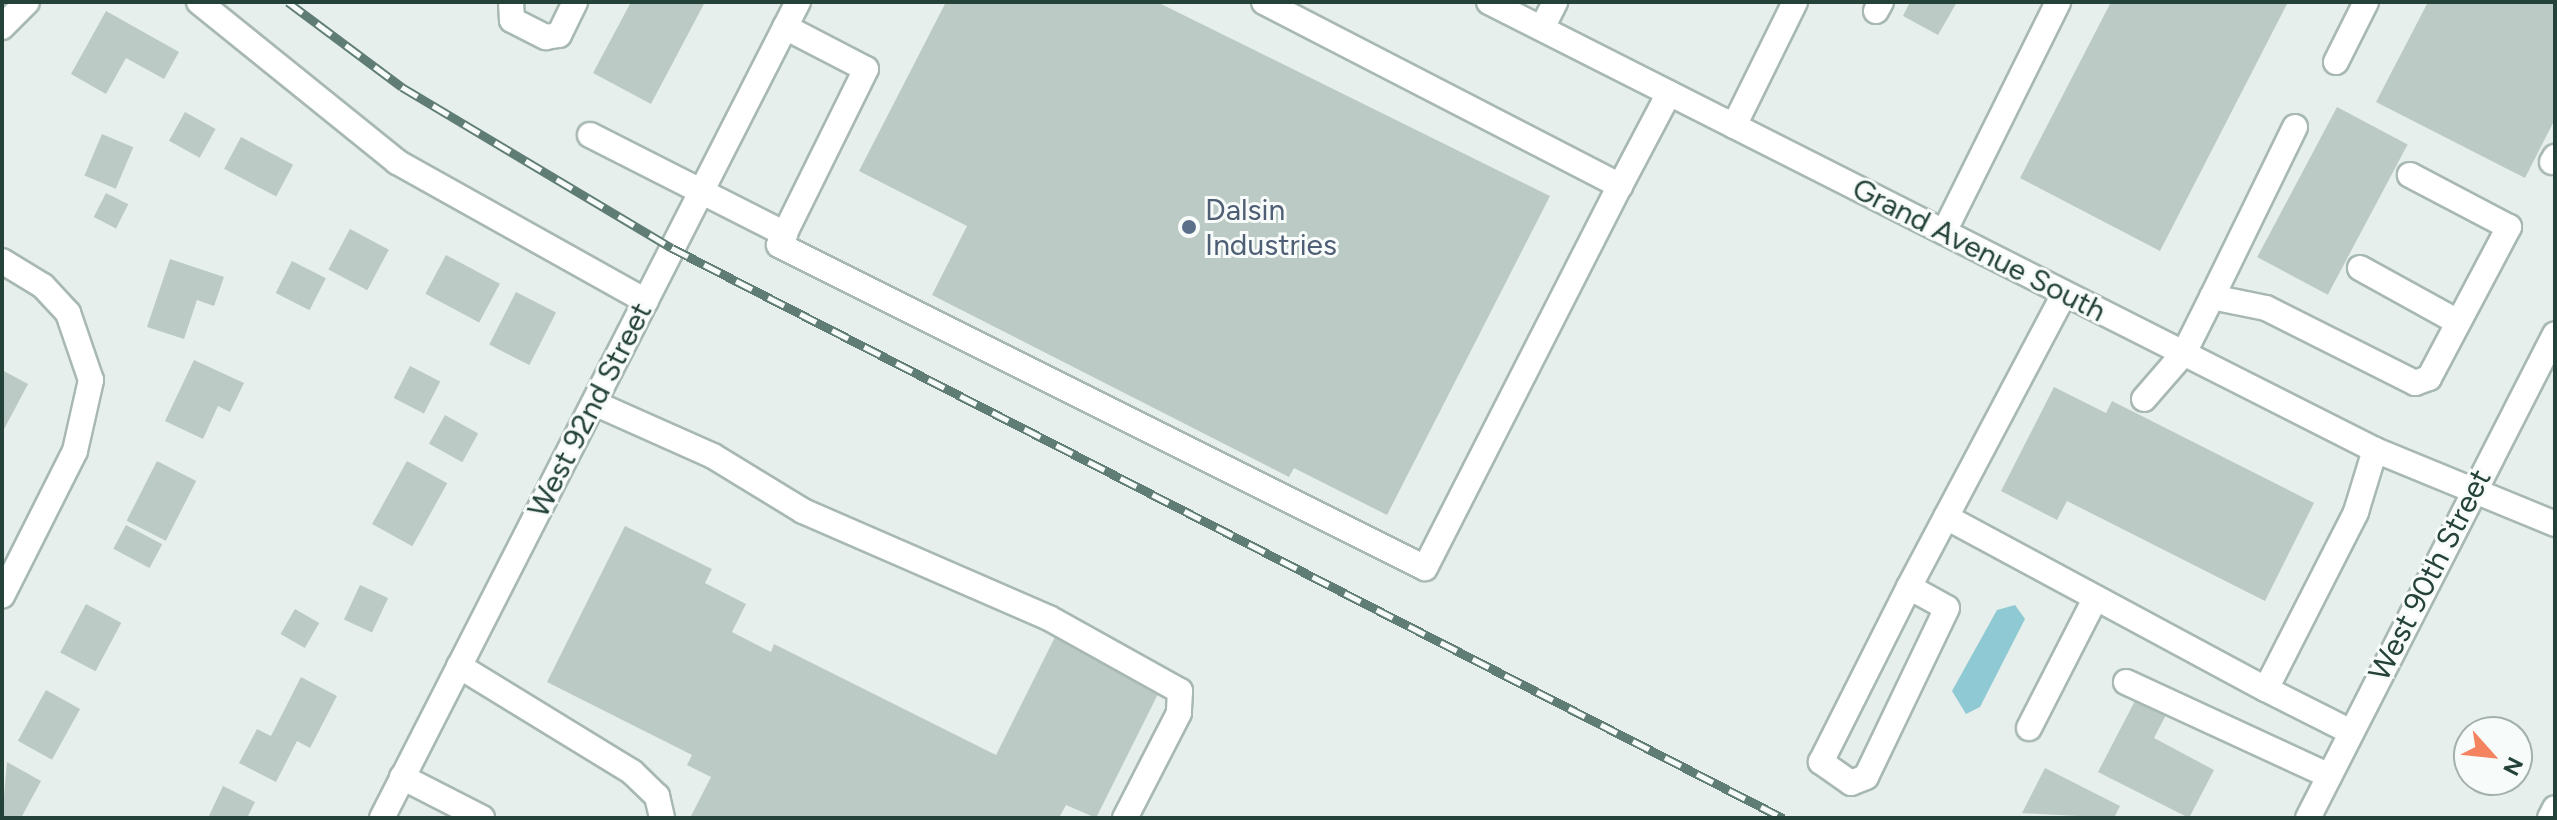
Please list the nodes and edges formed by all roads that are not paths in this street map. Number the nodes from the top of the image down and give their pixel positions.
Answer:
1 (27, 2) edge
2 (199, 2) edge
3 (511, 2) edge
4 (575, 2) edge
5 (1264, 2) edge
6 (1489, 2) edge
7 (1555, 2) edge
8 (1795, 2) edge
9 (2058, 2) edge
10 (2366, 2) edge
11 (790, 10) edge
12 (2, 27) edge
13 (1542, 28) junction
14 (2336, 62) dead end
15 (1669, 93) junction
16 (1734, 126) junction
17 (2295, 127) dead end
18 (590, 135) dead end
19 (2410, 175) dead end
20 (1620, 186) junction
21 (700, 194) junction
22 (1944, 232) junction
23 (785, 234) junction
24 (2, 261) edge
25 (2360, 268) dead end
26 (2064, 294) junction
27 (2212, 297) junction
28 (646, 301) junction
29 (2458, 322) junction
30 (2555, 334) edge
31 (2184, 353) junction
32 (2144, 399) dead end
33 (594, 403) junction
34 (2375, 450) junction
35 (2473, 491) junction
36 (1946, 517) junction
37 (2555, 524) edge
38 (1909, 587) junction
39 (2, 596) edge
40 (2095, 599) junction
41 (459, 666) junction
42 (2126, 682) dead end
43 (2266, 689) junction
44 (2029, 728) dead end
45 (2351, 732) junction
46 (2329, 776) junction
47 (402, 777) junction
48 (2555, 808) edge
49 (382, 818) edge
50 (482, 818) edge
51 (662, 818) edge
52 (1125, 818) edge
53 (2308, 818) edge
54 (2550, 818) edge

1 - 12 street
2 - 28 street
3 - 4 street
5 - 20 street
6 - 13 street, Grand Avenue South
7 - 13 street
8 - 16 street
9 - 22 street
10 - 14 street
11 - 21 street, West 92nd Street
11 - 23 street
13 - 15 street, Grand Avenue South
15 - 16 street, Grand Avenue South
15 - 20 street
16 - 22 street, Grand Avenue South
17 - 27 street
18 - 21 street
19 - 29 street
20 - 23 street
21 - 23 street
21 - 28 street, West 92nd Street
22 - 26 street, Grand Avenue South
24 - 39 street
25 - 29 street
26 - 31 street, Grand Avenue South
26 - 36 street
27 - 29 street
27 - 31 street
28 - 33 street, West 92nd Street
30 - 35 street, West 90th Street
31 - 32 street
31 - 34 street, Grand Avenue South
33 - 41 street, West 92nd Street
33 - 52 street
34 - 35 street, Grand Avenue South
34 - 43 street
35 - 37 street, Grand Avenue South
35 - 45 street, West 90th Street
36 - 38 street
36 - 40 street
38 - 38 street
40 - 43 street
40 - 44 street
41 - 47 street, West 92nd Street
41 - 51 street
42 - 46 street
43 - 45 street
45 - 46 street, West 90th Street
46 - 53 street, West 90th Street
47 - 49 street, West 92nd Street
47 - 50 street
48 - 54 street

